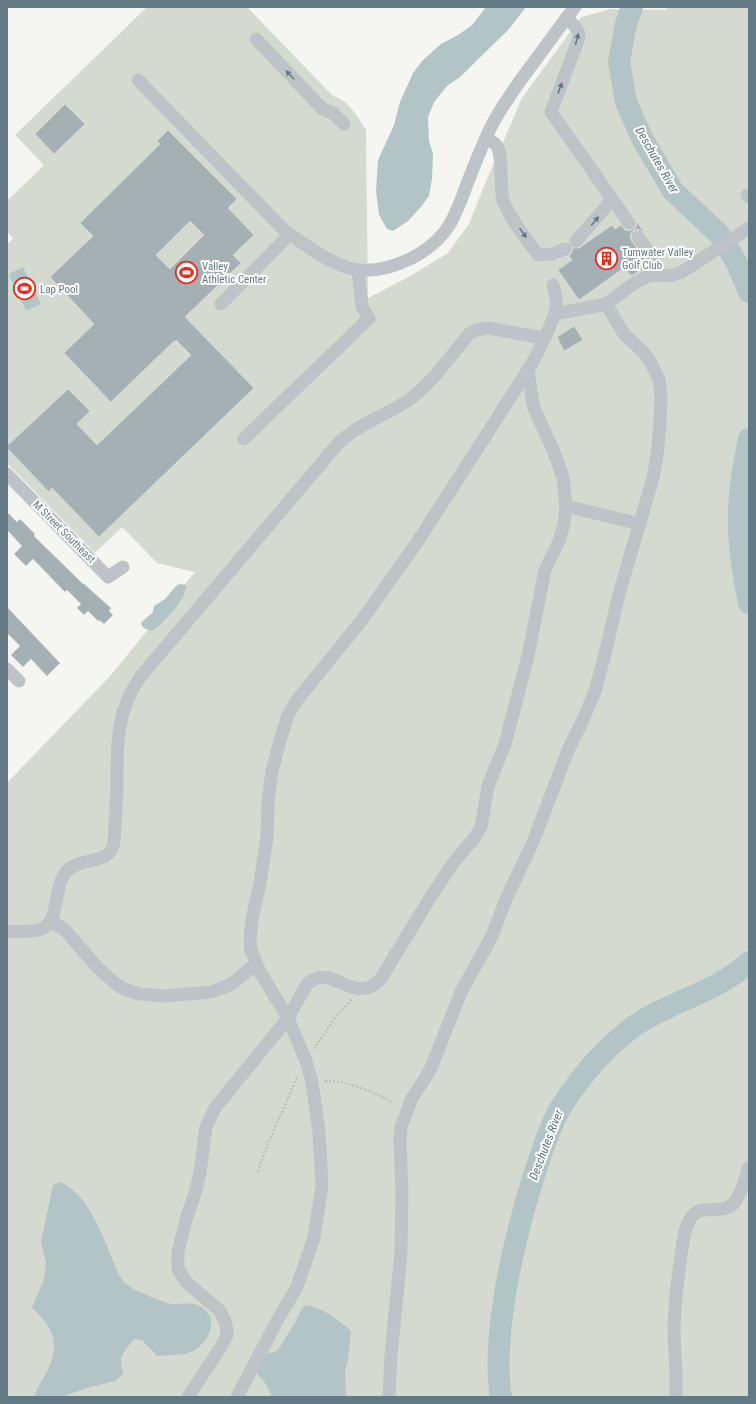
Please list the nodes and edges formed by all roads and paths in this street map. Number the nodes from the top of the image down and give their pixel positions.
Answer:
1 (575, 7) edge
2 (566, 18) junction
3 (256, 39) dead end
4 (138, 80) dead end
5 (344, 124) dead end
6 (486, 138) junction
7 (611, 198) junction
8 (629, 223) dead end
9 (749, 228) edge
10 (290, 234) junction
11 (638, 237) dead end
12 (576, 241) dead end
13 (565, 249) dead end
14 (358, 270) junction
15 (656, 275) junction
16 (553, 285) dead end
17 (221, 304) dead end
18 (606, 304) junction
19 (555, 314) junction
20 (544, 338) junction
21 (528, 370) junction
22 (244, 439) dead end
23 (7, 474) edge
24 (566, 506) junction
25 (640, 524) junction
26 (123, 567) dead end
27 (7, 669) edge
28 (19, 681) dead end
29 (48, 924) junction
30 (7, 931) edge
31 (256, 965) junction
32 (288, 1018) junction
33 (312, 1082) junction
34 (392, 1102) dead end
35 (749, 1167) edge
36 (188, 1397) edge
37 (237, 1397) edge
38 (389, 1397) edge
39 (676, 1397) edge

1 - 2 street
2 - 6 street
7 -> 2 street
5 -> 3 street
4 - 10 street
6 -> 13 street
6 - 14 street
7 - 8 street
12 -> 7 street
9 - 15 street
10 - 14 street
10 - 17 street
11 - 15 street
14 - 22 street
15 - 18 street
16 - 19 street
18 - 19 street
18 - 25 street
19 - 20 street
20 - 21 street
20 - 29 street
21 - 24 street
21 - 31 street
23 - 26 street, M Street Southeast
24 - 25 street
24 - 32 street
25 - 38 street
27 - 28 street
29 - 30 street
29 - 31 street
31 - 32 street
32 - 33 street
32 - 36 street
33 - 34 path
33 - 37 street
35 - 39 street

